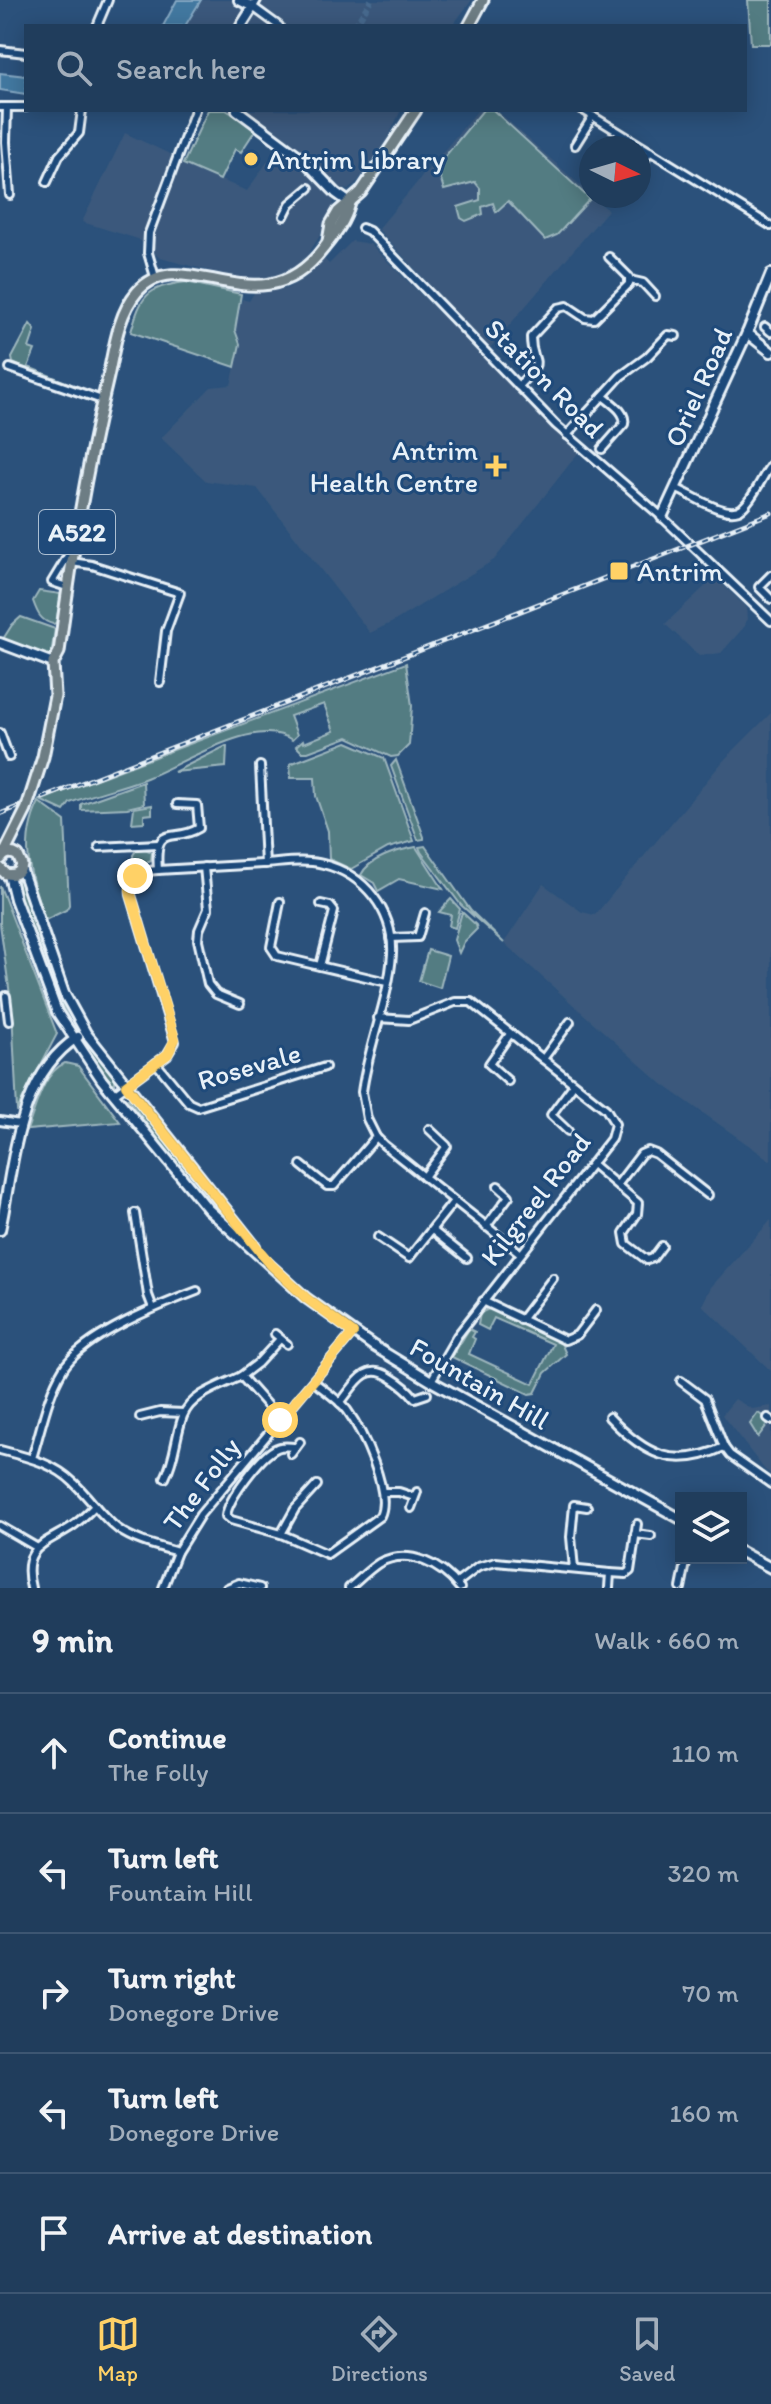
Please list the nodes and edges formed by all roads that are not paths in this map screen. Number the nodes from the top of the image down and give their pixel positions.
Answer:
1 (108, 0) edge
2 (239, 0) edge
3 (483, 0) edge
4 (255, 3) edge
5 (98, 24) edge
6 (242, 24) edge
7 (277, 24) edge
8 (470, 24) edge
9 (0, 50) edge
10 (24, 53) edge
11 (4, 107) edge
12 (82, 112) edge
13 (194, 112) edge
14 (240, 112) edge
15 (415, 112) edge
16 (586, 112) edge
17 (593, 116) junction
18 (626, 136) edge
19 (575, 145) dead end
20 (651, 152) edge
21 (47, 182) dead end
22 (309, 188) tunnel mouth
23 (10, 195) dead end
24 (350, 203) junction
25 (284, 216) dead end
26 (771, 226) edge
27 (362, 228) dead end
28 (609, 257) dead end
29 (771, 274) edge
30 (155, 277) junction
31 (630, 280) junction
32 (655, 296) dead end
33 (747, 333) junction
34 (676, 336) dead end
35 (771, 352) edge
36 (10, 368) dead end
37 (518, 386) junction
38 (603, 396) junction
39 (102, 400) junction
40 (567, 435) junction
41 (602, 449) dead end
42 (771, 465) edge
43 (677, 489) junction
44 (662, 517) junction
45 (74, 546) junction
46 (71, 562) junction
47 (771, 575) edge
48 (67, 587) junction
49 (771, 599) edge
50 (771, 620) edge
51 (1, 646) edge
52 (53, 663) junction
53 (160, 682) dead end
54 (0, 733) edge
55 (9, 757) dead end
56 (260, 766) dead end
57 (177, 804) dead end
58 (19, 827) junction
59 (158, 844) junction
60 (99, 847) dead end
61 (2, 858) edge
62 (21, 863) junction
63 (265, 864) junction
64 (204, 867) junction
65 (158, 870) junction
66 (4, 873) edge
67 (280, 902) dead end
68 (321, 904) dead end
69 (425, 913) dead end
70 (391, 938) junction
71 (320, 966) junction
72 (387, 982) junction
73 (6, 996) dead end
74 (240, 1004) dead end
75 (4, 1007) edge
76 (378, 1018) junction
77 (9, 1021) dead end
78 (570, 1022) dead end
79 (86, 1033) junction
80 (510, 1034) junction
81 (74, 1040) junction
82 (543, 1059) junction
83 (156, 1063) junction
84 (325, 1067) dead end
85 (508, 1081) dead end
86 (574, 1084) junction
87 (126, 1085) junction
88 (114, 1094) junction
89 (0, 1121) edge
90 (20, 1124) junction
91 (429, 1129) dead end
92 (568, 1131) dead end
93 (376, 1137) junction
94 (592, 1164) junction
95 (301, 1165) dead end
96 (424, 1177) junction
97 (618, 1184) junction
98 (498, 1186) dead end
99 (708, 1195) dead end
100 (454, 1201) junction
101 (135, 1213) dead end
102 (486, 1227) junction
103 (0, 1230) edge
104 (432, 1230) junction
105 (378, 1237) dead end
106 (662, 1246) dead end
107 (520, 1253) junction
108 (467, 1258) dead end
109 (271, 1265) junction
110 (553, 1278) dead end
111 (197, 1291) dead end
112 (483, 1301) junction
113 (153, 1308) junction
114 (596, 1310) dead end
115 (521, 1320) junction
116 (353, 1333) junction
117 (287, 1344) dead end
118 (241, 1376) junction
119 (313, 1381) junction
120 (431, 1381) junction
121 (681, 1381) dead end
122 (427, 1394) dead end
123 (340, 1403) junction
124 (184, 1413) junction
125 (609, 1417) dead end
126 (145, 1418) dead end
127 (280, 1420) junction
128 (724, 1447) junction
129 (0, 1450) edge
130 (291, 1454) dead end
131 (32, 1458) junction
132 (165, 1478) dead end
133 (771, 1484) edge
134 (317, 1485) dead end
135 (383, 1492) junction
136 (95, 1506) junction
137 (587, 1507) dead end
138 (411, 1508) dead end
139 (675, 1516) edge
140 (637, 1524) dead end
141 (0, 1526) edge
142 (281, 1534) junction
143 (635, 1534) junction
144 (651, 1536) dead end
145 (36, 1547) junction
146 (177, 1552) junction
147 (747, 1555) edge
148 (686, 1564) edge
149 (771, 1568) edge
150 (574, 1569) junction
151 (610, 1573) junction
152 (459, 1586) edge
153 (31, 1588) edge
154 (163, 1588) edge
155 (227, 1588) edge
156 (260, 1588) edge
157 (349, 1588) edge
158 (609, 1588) edge
159 (681, 1588) edge

1 - 5 street
2 - 4 street
3 - 8 main road
4 - 6 street
4 - 7 street
9 - 10 street
11 - 23 street
12 - 21 street
13 - 30 street
14 - 24 street
15 - 24 main road
16 - 17 street
17 - 18 street
17 - 19 street
20 - 26 street
22 - 25 street
24 - 30 main road
27 - 37 street, Station Road
28 - 31 street
29 - 33 street, Oriel Road
30 - 39 main road, A522
31 - 32 street
31 - 37 street
33 - 35 street
33 - 43 street, Oriel Road
34 - 38 street
36 - 39 street
37 - 40 street, Station Road
38 - 40 street
38 - 41 street
39 - 45 main road, A522
40 - 44 street, Station Road
42 - 43 street
43 - 44 street, Oriel Road
44 - 50 street, Station Road
45 - 46 main road, A522
45 - 48 street
46 - 48 main road, A522
46 - 53 street
47 - 49 street
48 - 52 main road, A522
51 - 52 street
52 - 58 main road, A522
54 - 55 street
56 - 63 street
57 - 59 street
58 - 61 main road, A522
58 - 62 main road, A522
59 - 60 street
59 - 65 street
61 - 62 main road, A522
62 - 66 main road
62 - 79 street, Fountain Hill
63 - 64 street
63 - 70 street
64 - 65 street
64 - 74 street
65 - 83 street
66 - 81 street, Fountain Hill
67 - 71 street
68 - 71 street
69 - 70 street
70 - 72 street
71 - 72 street
72 - 76 street
73 - 75 street
75 - 77 street
76 - 80 street, Kilgreel Road
76 - 93 street
78 - 82 street
79 - 81 street
79 - 87 street, Fountain Hill
80 - 82 street, Kilgreel Road
80 - 85 street
81 - 88 street, Fountain Hill
81 - 90 street
82 - 86 street, Kilgreel Road
83 - 84 street, Rosevale
83 - 87 street
86 - 92 street
86 - 94 street, Kilgreel Road
87 - 88 street
87 - 109 street, Fountain Hill
88 - 109 street, Fountain Hill
89 - 90 street
90 - 103 street
91 - 96 street
93 - 95 street
93 - 96 street
94 - 97 street
94 - 107 street, Kilgreel Road
96 - 100 street
97 - 99 street
97 - 106 street
98 - 102 street
100 - 102 street
100 - 104 street
101 - 113 street
102 - 107 street
104 - 105 street
104 - 108 street
107 - 112 street, Kilgreel Road
109 - 116 street, Fountain Hill
110 - 115 street
111 - 113 street
112 - 115 street
112 - 120 street, Kilgreel Road
113 - 131 street
114 - 115 street
116 - 119 street, The Folly
116 - 120 street, Fountain Hill
117 - 118 street
118 - 124 street
118 - 127 street
119 - 123 street
119 - 127 street, The Folly
120 - 139 street, Fountain Hill
121 - 128 street
122 - 123 street
123 - 135 street
124 - 126 street
124 - 132 street
125 - 128 street
127 - 146 street, The Folly
128 - 133 street
129 - 131 street, The Folly
130 - 142 street
131 - 136 street, The Folly
134 - 142 street
135 - 138 street
135 - 142 street
136 - 145 street
136 - 146 street, The Folly
137 - 150 street
140 - 143 street
141 - 145 street
143 - 144 street
143 - 151 street
145 - 153 street
146 - 154 street, The Folly
147 - 149 street
148 - 159 street
150 - 151 street
150 - 152 street
151 - 158 street
152 - 157 street
155 - 156 street

